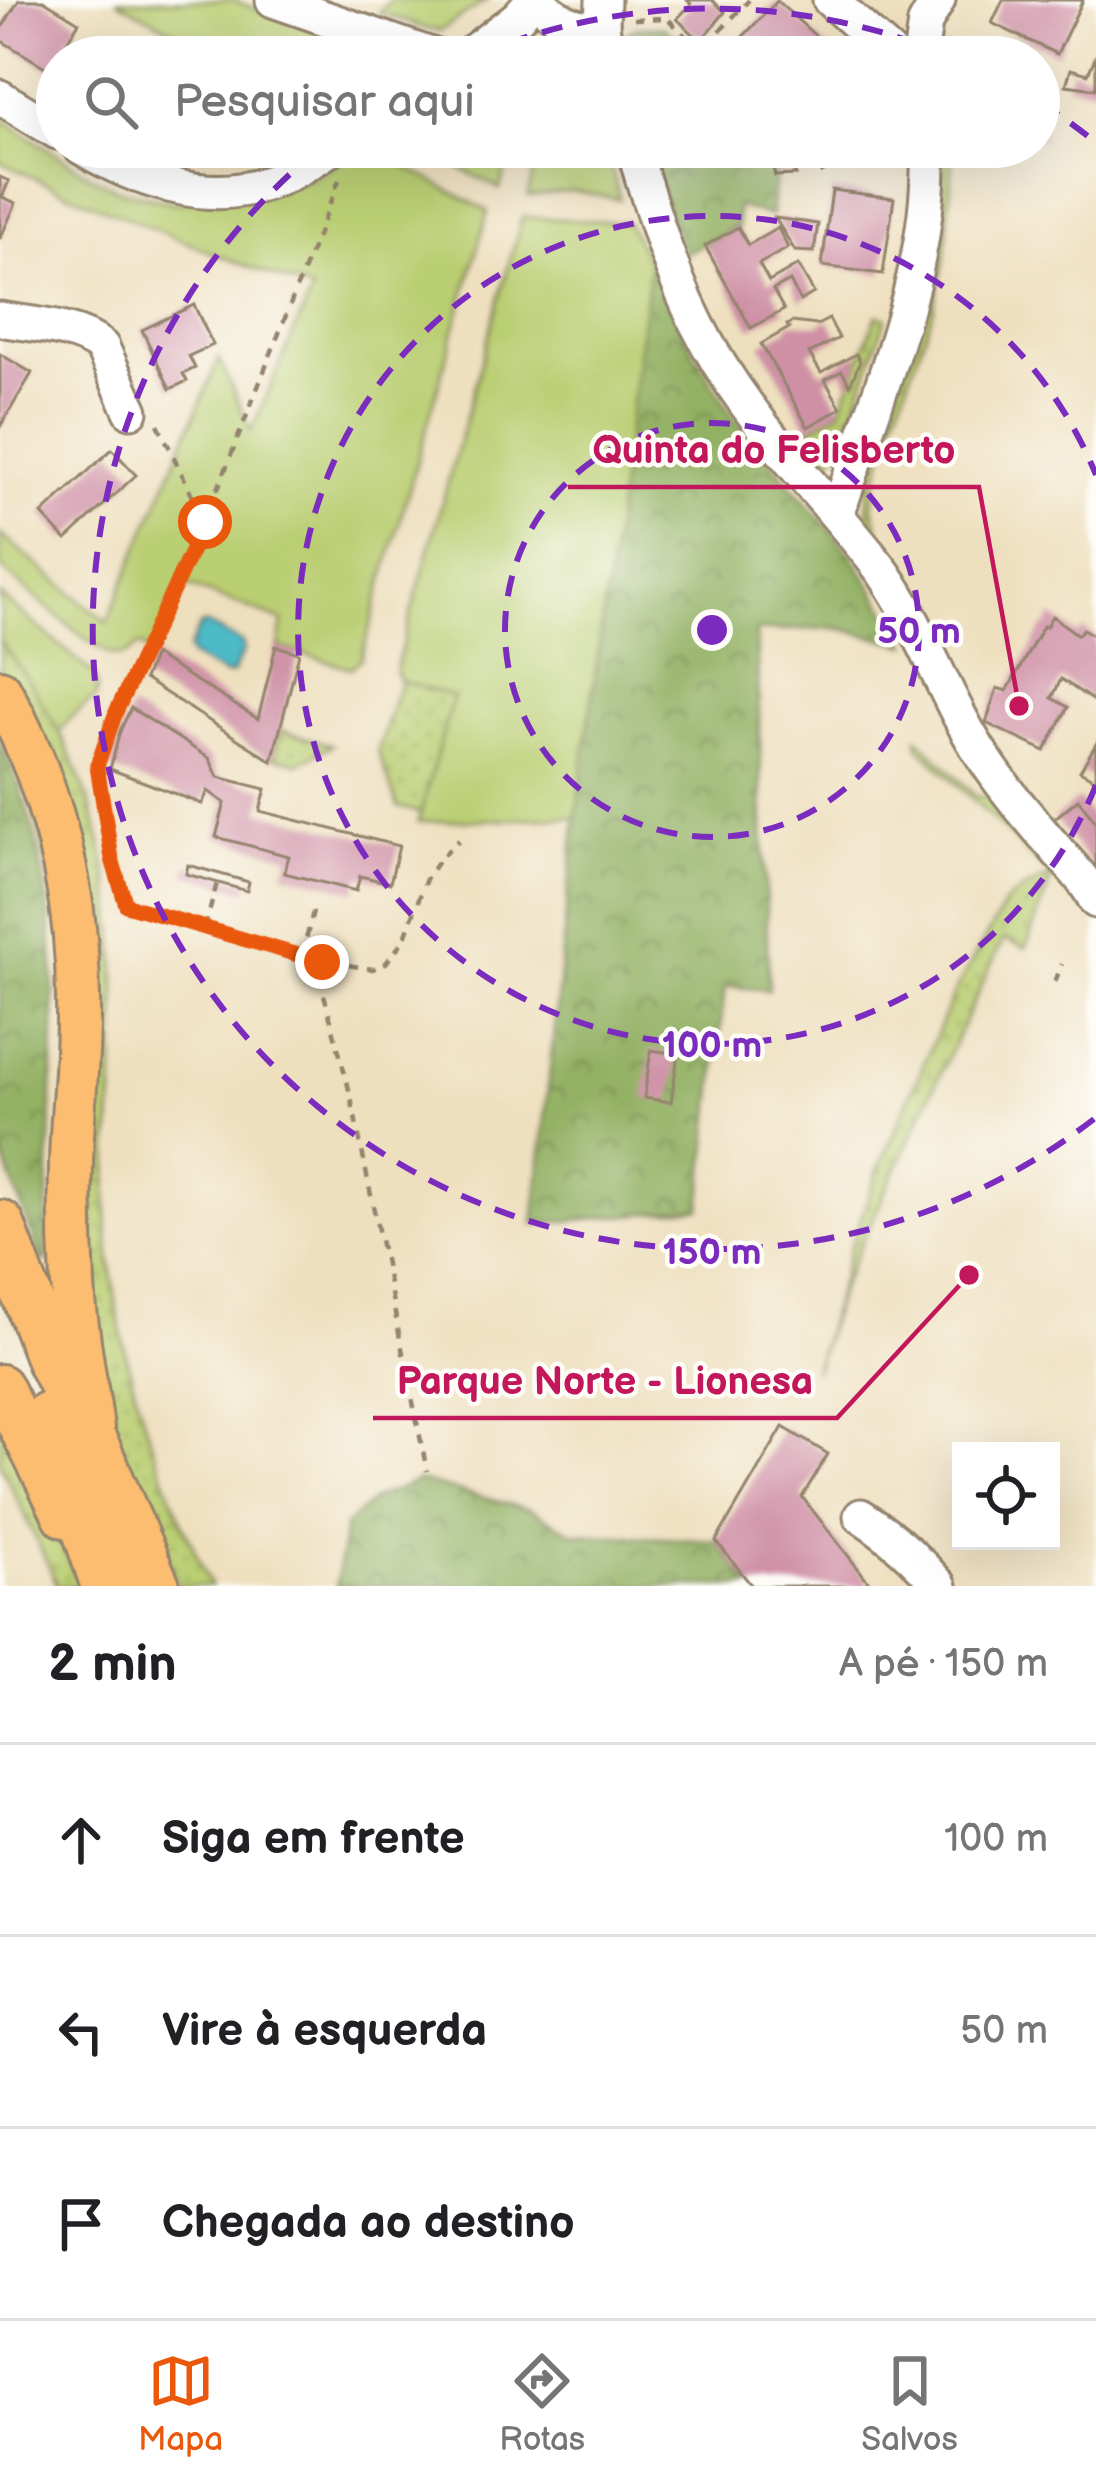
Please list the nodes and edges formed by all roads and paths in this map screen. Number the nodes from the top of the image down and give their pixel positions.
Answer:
1 (273, 0) edge
2 (534, 0) edge
3 (749, 0) edge
4 (830, 0) edge
5 (938, 0) edge
6 (610, 25) edge
7 (377, 36) edge
8 (494, 36) edge
9 (686, 36) edge
10 (715, 36) edge
11 (870, 36) edge
12 (923, 36) edge
13 (0, 97) edge
14 (36, 119) edge
15 (120, 168) edge
16 (301, 168) edge
17 (334, 168) edge
18 (639, 168) edge
19 (927, 168) edge
20 (0, 319) edge
21 (131, 411) joint
22 (837, 515) junction
23 (205, 522) junction
24 (0, 691) edge
25 (459, 840) dead end
26 (217, 883) dead end
27 (1096, 901) edge
28 (314, 908) dead end
29 (205, 928) junction
30 (302, 956) junction
31 (315, 960) junction
32 (1062, 964) dead end
33 (1055, 982) dead end
34 (0, 1225) edge
35 (0, 1281) edge
36 (0, 1386) edge
37 (94, 1447) junction
38 (427, 1471) dead end
39 (861, 1516) dead end
40 (103, 1586) edge
41 (155, 1586) edge
42 (940, 1586) edge

1 - 7 street
2 - 6 street
2 - 8 street
3 - 10 path
4 - 11 street
5 - 12 street
6 - 9 path
13 - 14 street
15 - 16 street
17 - 23 path
18 - 22 street
19 - 22 street
20 - 21 street
21 - 23 path
22 - 27 street
23 - 29 path
24 - 37 main road
25 - 31 path
26 - 29 path
28 - 30 path
29 - 30 path
30 - 31 path
31 - 38 path
32 - 33 path
34 - 37 highway
35 - 40 highway
36 - 40 main road
37 - 41 highway
39 - 42 street

